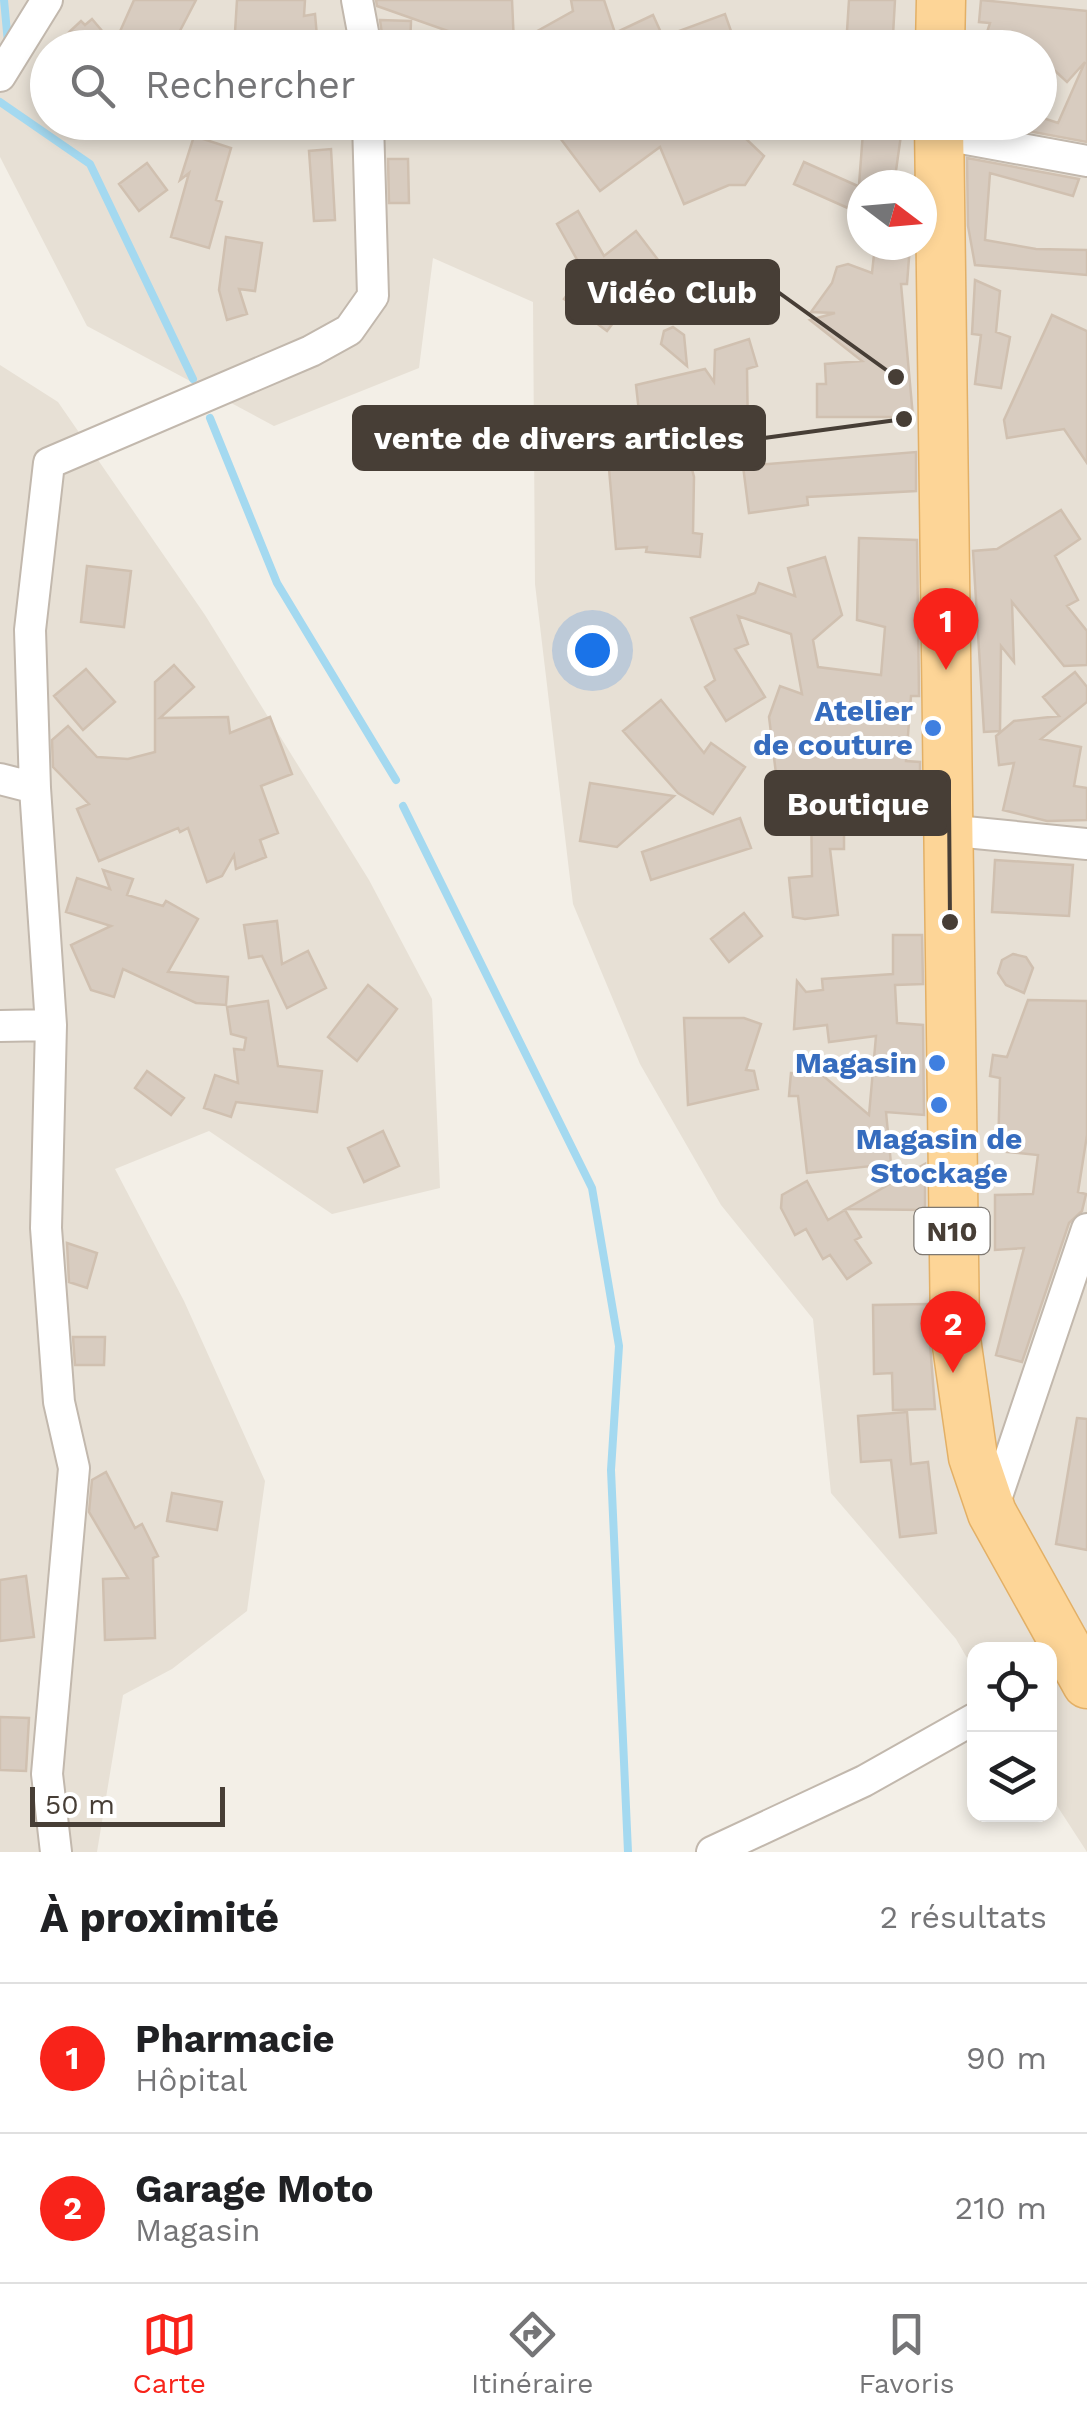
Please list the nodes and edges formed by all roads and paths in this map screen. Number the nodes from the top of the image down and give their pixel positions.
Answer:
1 (47, 0) edge
2 (357, 0) edge
3 (941, 0) edge
4 (363, 30) edge
5 (940, 30) edge
6 (0, 76) edge
7 (369, 140) edge
8 (939, 140) edge
9 (993, 140) edge
10 (1087, 161) edge
11 (0, 780) edge
12 (34, 788) junction
13 (945, 830) junction
14 (1087, 844) edge
15 (51, 1025) junction
16 (0, 1026) edge
17 (1087, 1230) edge
18 (992, 1514) junction
19 (1074, 1667) edge
20 (967, 1723) edge
21 (56, 1852) edge
22 (712, 1852) edge

1 - 6 street
2 - 4 street
3 - 5 main road
7 - 12 street
8 - 13 main road, N10
9 - 10 street
11 - 12 street
12 - 15 street
13 - 14 street
13 - 18 main road, N10
15 - 16 street
15 - 21 street
17 - 18 street
18 - 19 main road, N10
20 - 22 street

